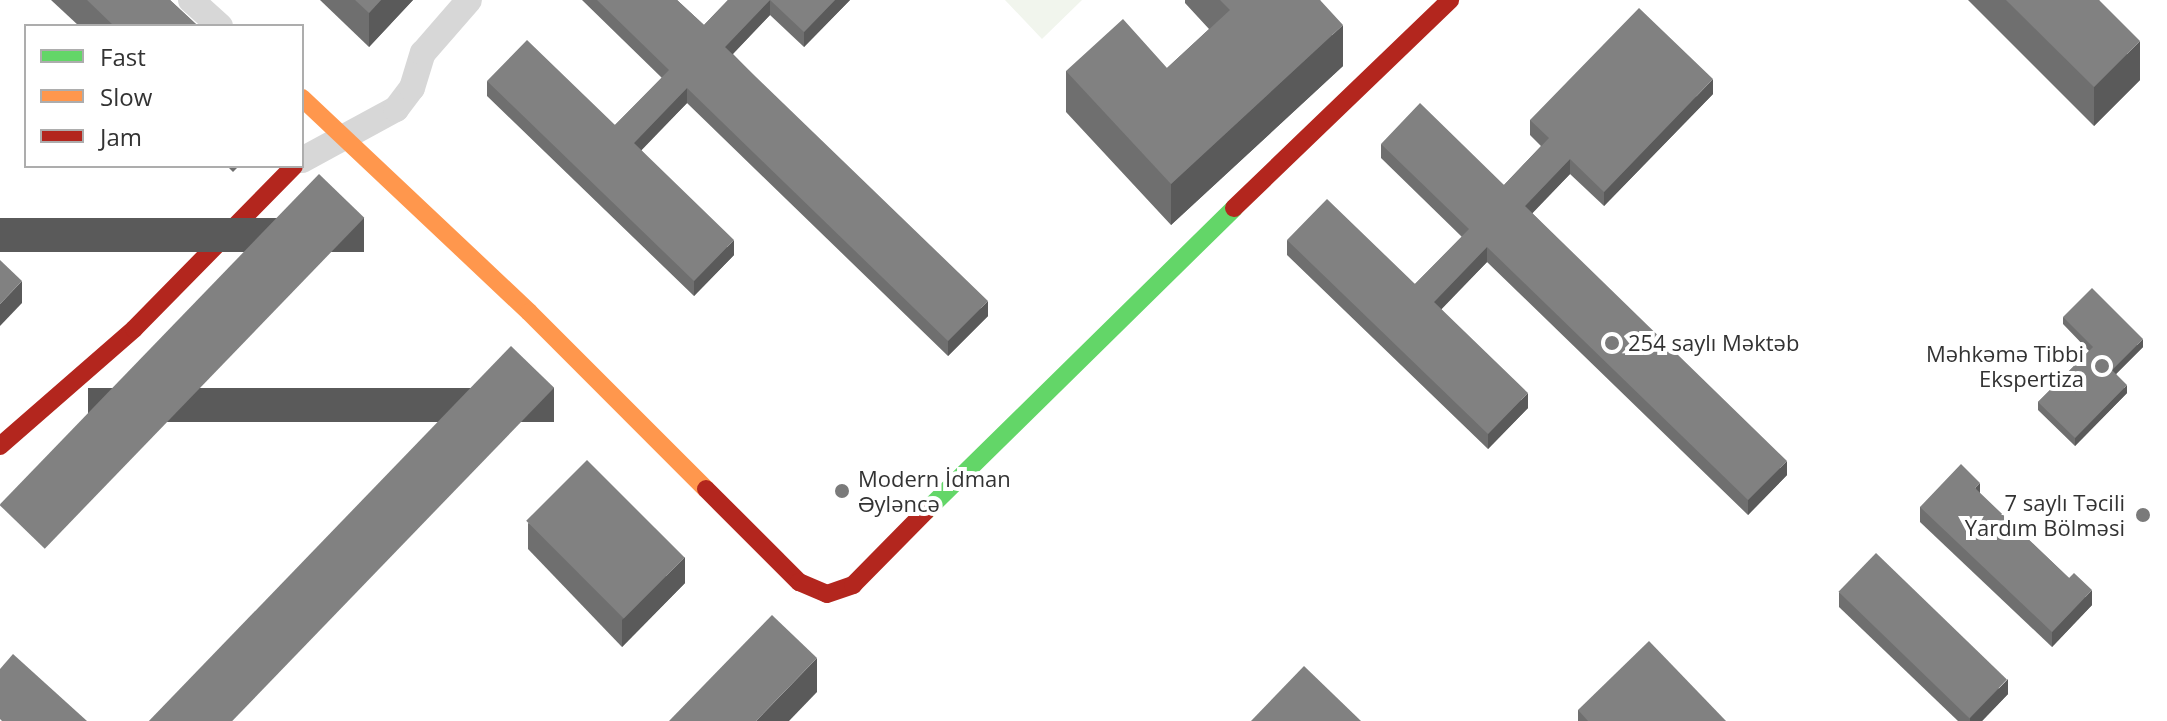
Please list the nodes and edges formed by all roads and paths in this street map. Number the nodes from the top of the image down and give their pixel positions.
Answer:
1 (191, 0) edge
2 (469, 0) edge
3 (1450, 0) edge
4 (218, 24) edge
5 (304, 100) edge
6 (346, 138) junction
7 (304, 159) edge
8 (292, 168) edge
9 (0, 446) edge

1 - 4 street
2 - 6 street
3 - 6 street
5 - 6 street
6 - 7 street
8 - 9 street

